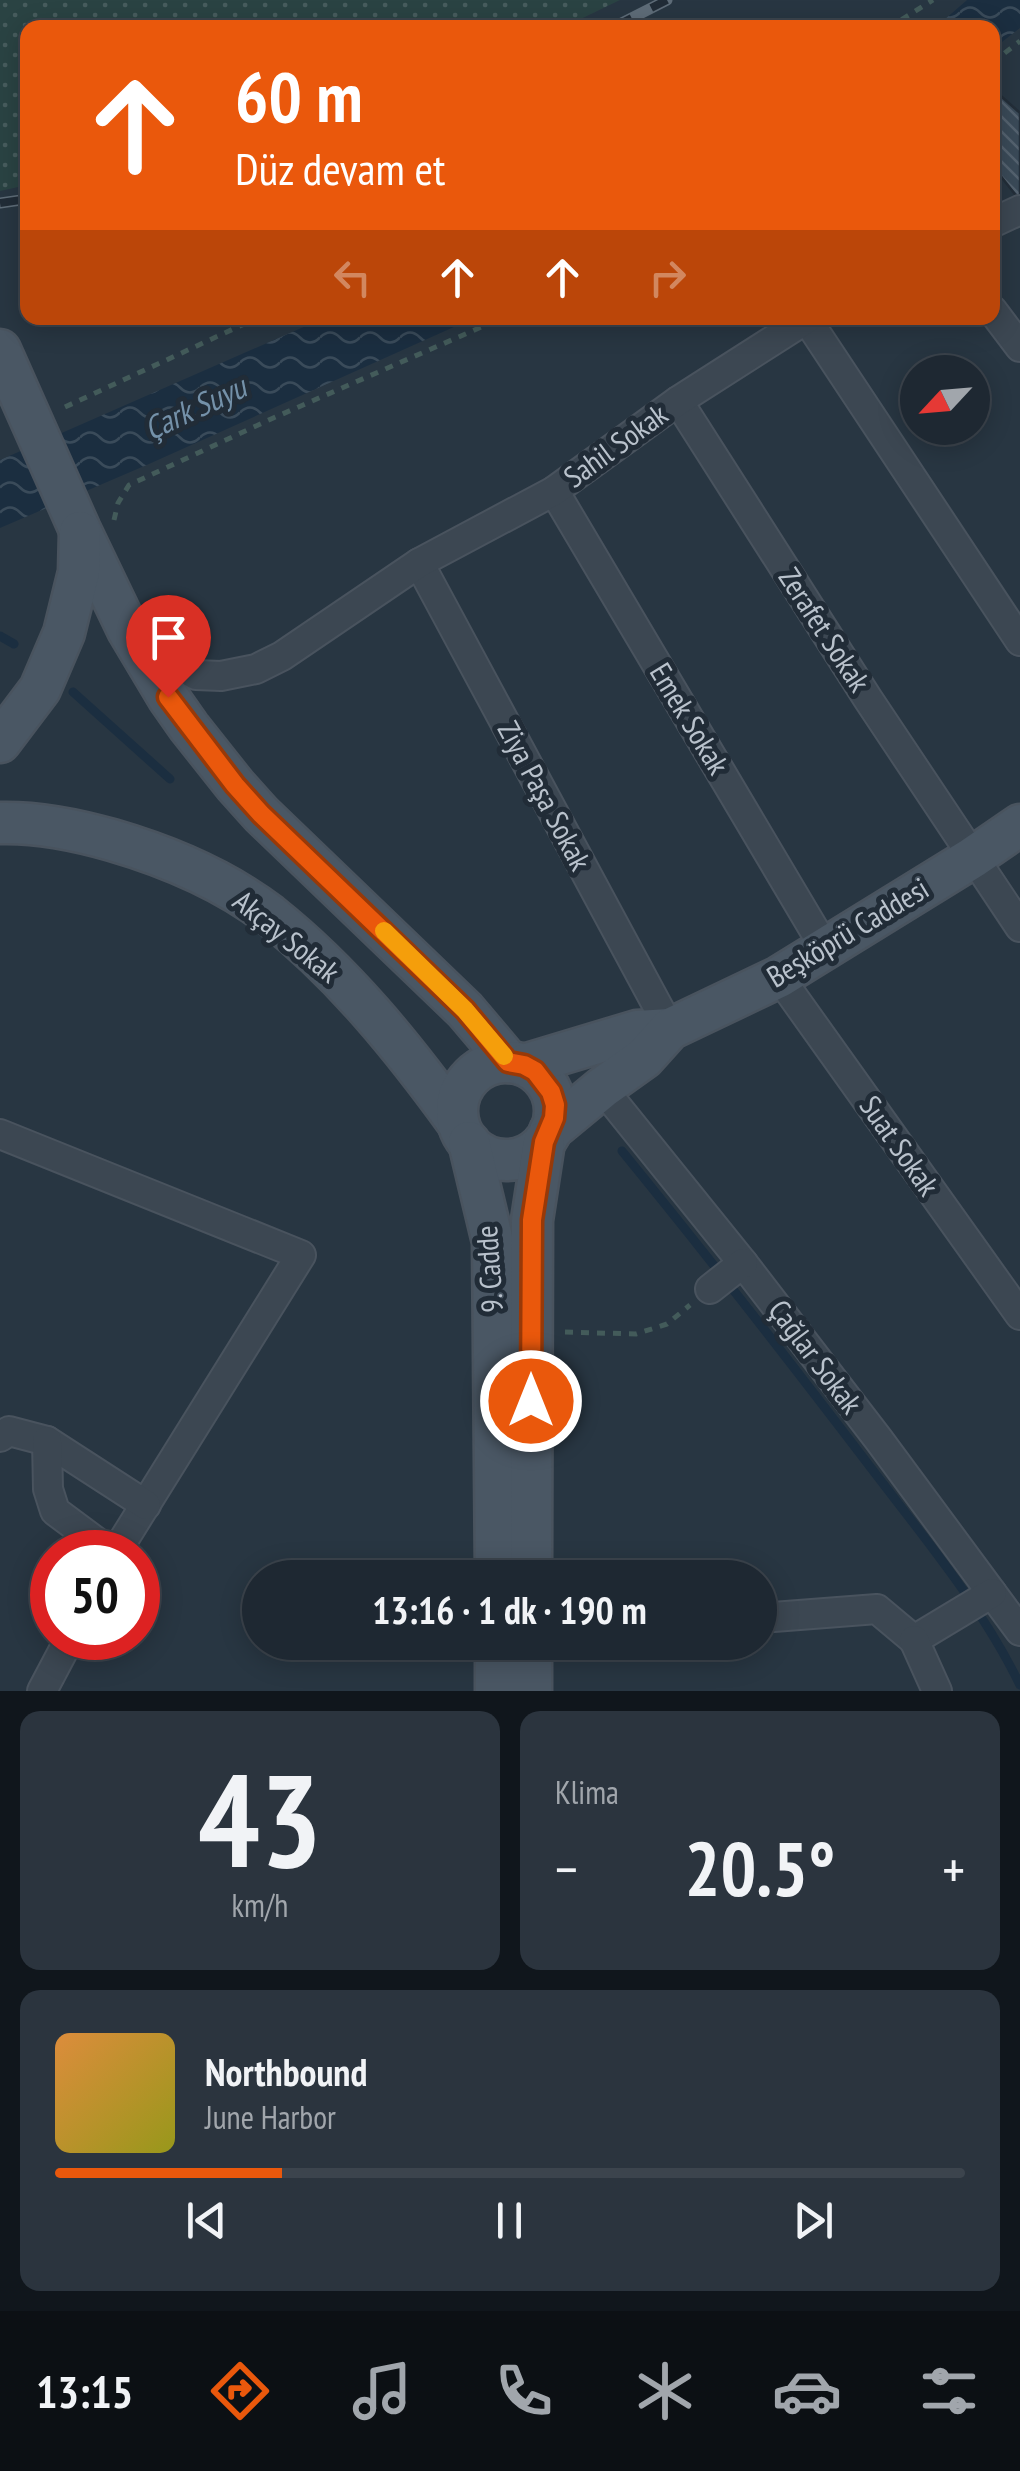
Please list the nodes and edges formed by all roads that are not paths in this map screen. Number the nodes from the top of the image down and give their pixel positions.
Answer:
1 (1000, 321) edge
2 (796, 325) edge
3 (812, 325) edge
4 (1020, 347) edge
5 (0, 350) edge
6 (28, 401) edge
7 (678, 401) junction
8 (554, 490) junction
9 (97, 526) junction
10 (419, 563) junction
11 (134, 641) junction
12 (1020, 641) edge
13 (0, 742) edge
14 (0, 823) edge
15 (1020, 825) edge
16 (972, 858) junction
17 (1020, 927) edge
18 (825, 948) junction
19 (779, 977) junction
20 (670, 1029) junction
21 (516, 1063) junction
22 (602, 1088) junction
23 (464, 1133) junction
24 (0, 1134) edge
25 (547, 1136) junction
26 (742, 1263) junction
27 (710, 1289) road end
28 (1020, 1315) edge
29 (0, 1437) edge
30 (47, 1441) junction
31 (146, 1505) junction
32 (81, 1530) edge
33 (128, 1530) edge
34 (496, 1560) edge
35 (531, 1560) edge
36 (1010, 1611) edge
37 (777, 1617) edge
38 (914, 1640) junction
39 (58, 1660) edge
40 (496, 1660) edge
41 (531, 1660) edge
42 (42, 1691) edge
43 (496, 1691) edge
44 (531, 1691) edge
45 (938, 1691) edge

1 - 4 street
2 - 7 street, Sahil Sokak
3 - 12 street
5 - 6 main road
6 - 9 main road
7 - 8 street, Sahil Sokak
7 - 16 street, Zerafet Sokak
8 - 10 street, Sahil Sokak
8 - 18 street, Emek Sokak
9 - 11 main road
9 - 13 main road
10 - 11 street, Sahil Sokak
10 - 20 street, Ziya Paşa Sokak
11 - 21 main road
14 - 23 main road, Akçay Sokak
15 - 16 main road, Beşköprü Caddesi
16 - 17 street, Zerafet Sokak
16 - 18 main road, Beşköprü Caddesi
18 - 19 main road, Beşköprü Caddesi
19 - 20 main road, Beşköprü Caddesi
19 - 28 street, Suat Sokak
20 - 21 main road
20 - 22 main road
21 - 23 main road
21 - 25 main road
22 - 25 main road
22 - 26 street, Çağlar Sokak
23 - 25 main road
23 - 34 main road, 9. Cadde
24 - 31 street
25 - 35 main road, 9. Cadde
26 - 27 street
26 - 36 street, Çağlar Sokak
29 - 30 street
30 - 31 street
30 - 32 street
31 - 33 street
36 - 38 street
37 - 38 street
38 - 45 street
39 - 42 street
40 - 43 main road
41 - 44 main road

